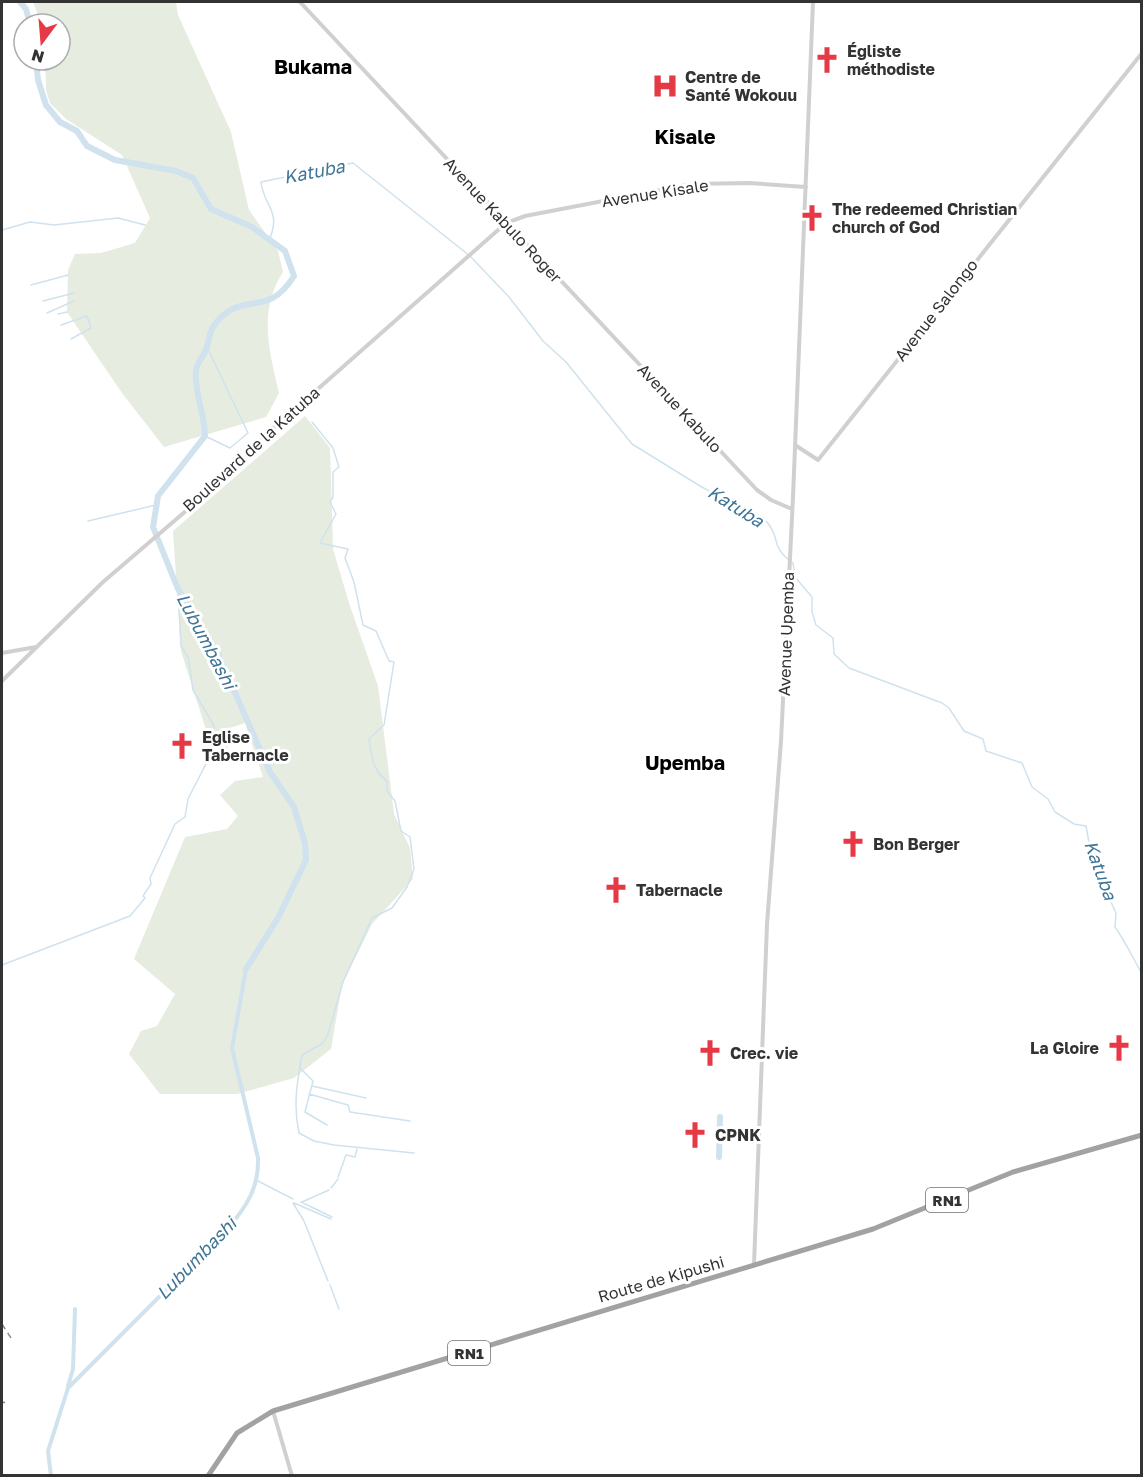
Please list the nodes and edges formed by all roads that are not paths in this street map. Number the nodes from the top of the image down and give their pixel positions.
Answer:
1 (300, 2) edge
2 (813, 2) edge
3 (1142, 53) edge
4 (806, 187) junction
5 (506, 223) junction
6 (575, 297) joint
7 (794, 445) junction
8 (792, 508) junction
9 (36, 647) junction
10 (2, 653) edge
11 (2, 681) edge
12 (1142, 1135) edge
13 (754, 1266) junction
14 (273, 1411) junction
15 (208, 1476) edge
16 (292, 1476) edge

1 - 5 street, Avenue Kabulo Roger
2 - 4 street, Avenue Upemba
3 - 7 street, Avenue Salongo
4 - 5 street, Avenue Kisale
4 - 7 street, Avenue Upemba
5 - 6 street, Avenue Kabulo Roger
5 - 9 street, Boulevard de la Katuba
6 - 8 street, Avenue Kabulo
7 - 8 street, Avenue Upemba
8 - 13 street, Avenue Upemba
9 - 10 street
9 - 11 street, Boulevard de la Katuba
12 - 13 highway, Route de Kipushi / RN1
13 - 14 highway, Route de Kipushi / RN1
14 - 15 highway, Route de Kipushi / RN1
14 - 16 street

